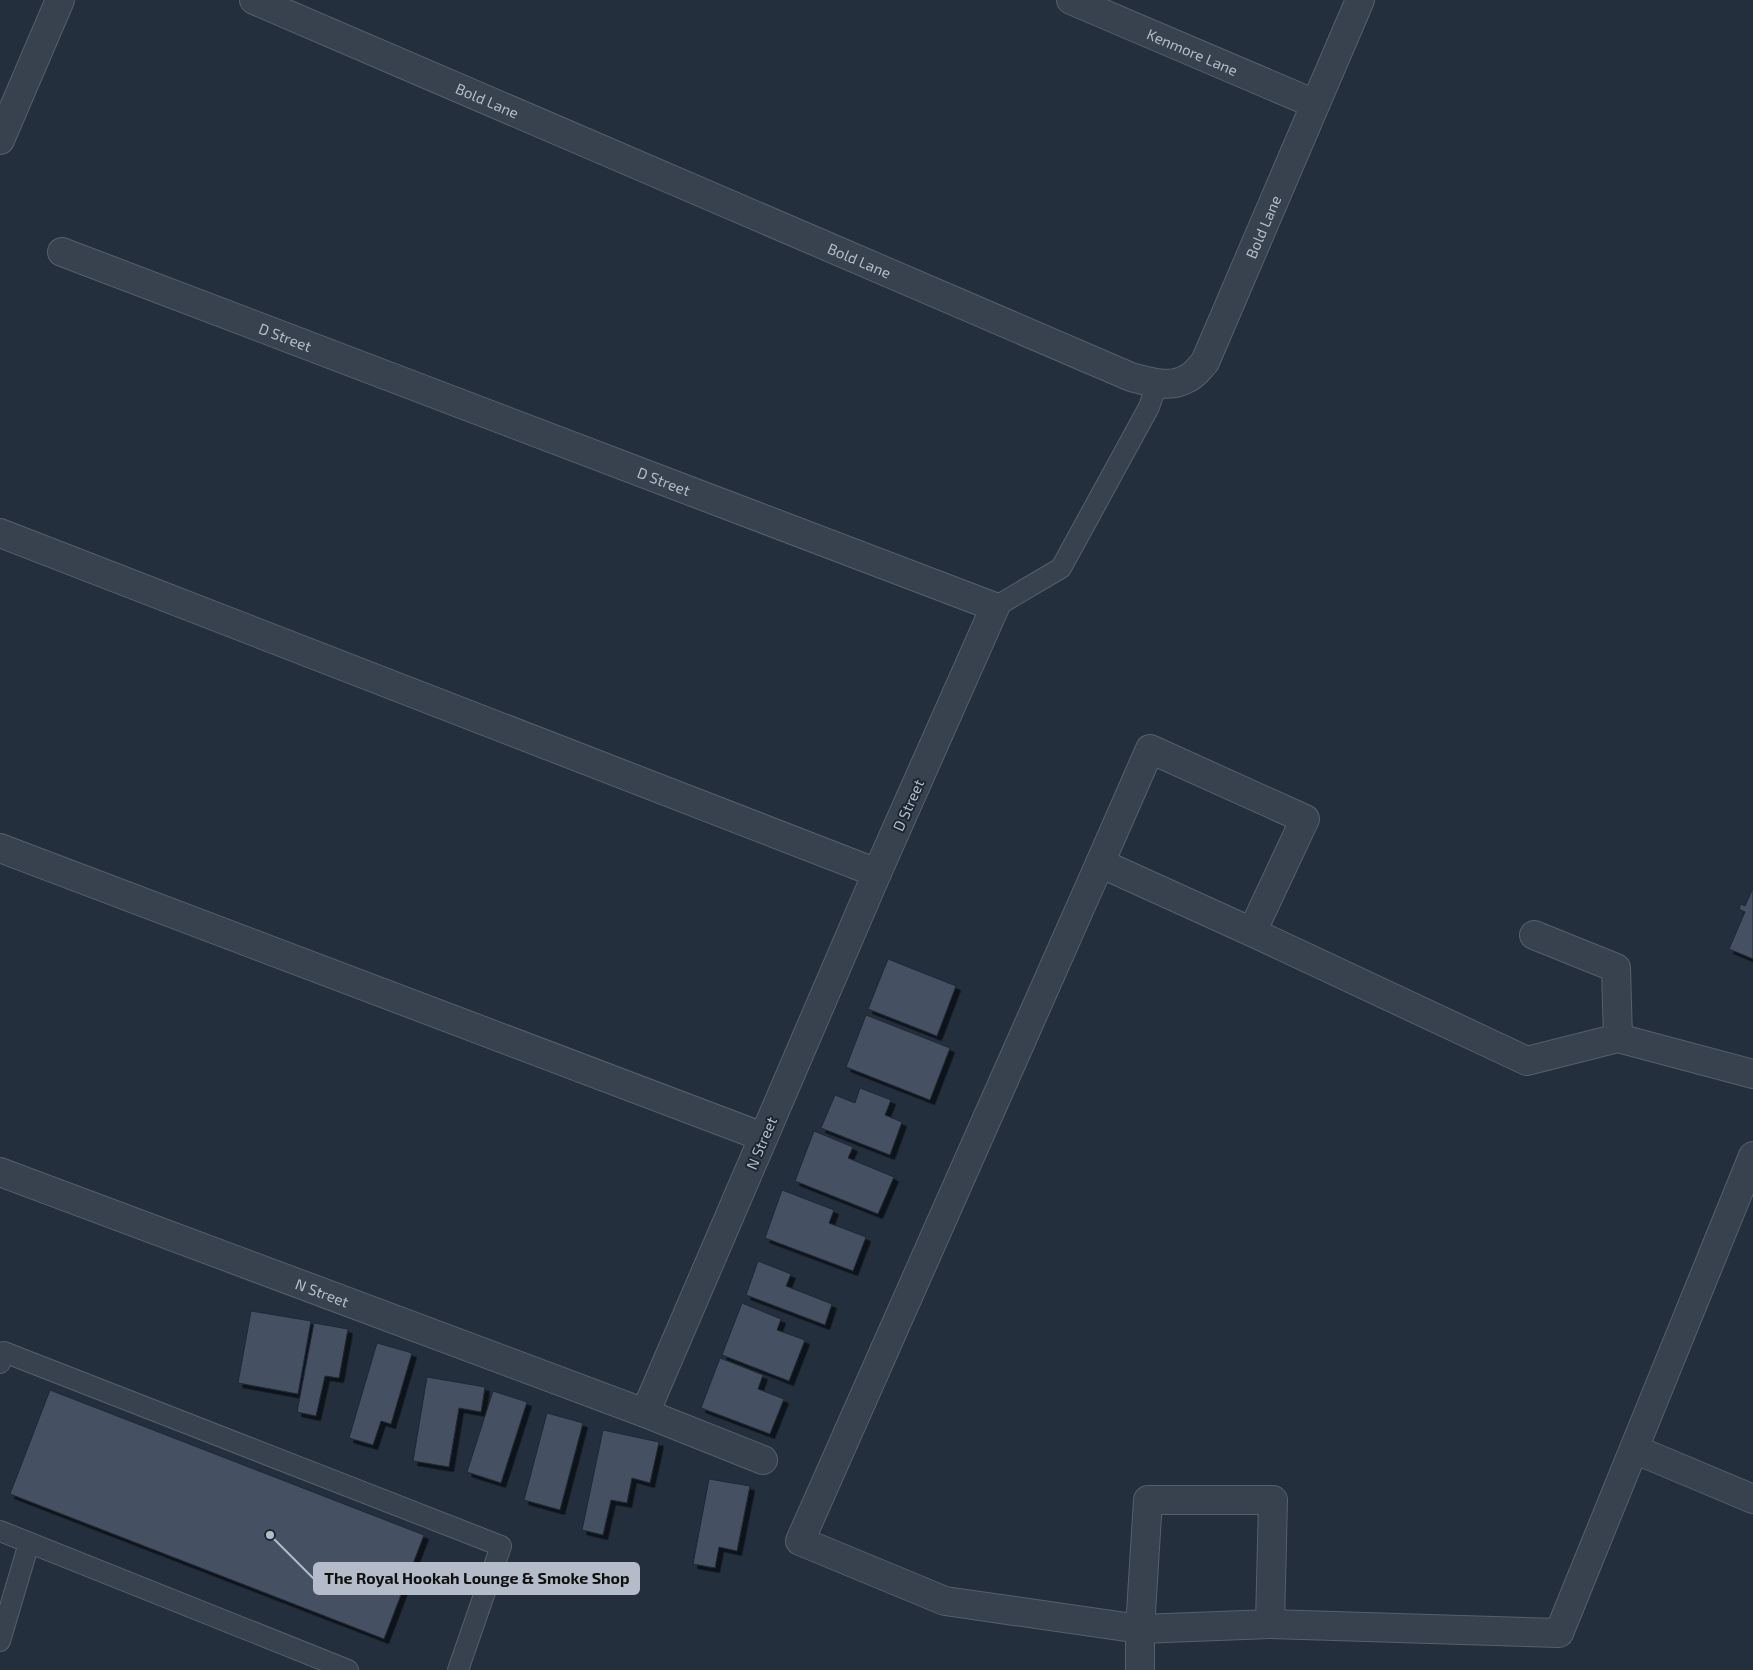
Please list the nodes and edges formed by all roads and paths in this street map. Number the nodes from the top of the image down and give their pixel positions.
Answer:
1 (60, 0) edge
2 (254, 0) edge
3 (1071, 0) edge
4 (1360, 0) edge
5 (1315, 104) junction
6 (0, 140) edge
7 (62, 252) dead end
8 (1157, 384) junction
9 (0, 533) edge
10 (995, 608) junction
11 (0, 848) edge
12 (1100, 863) junction
13 (878, 873) junction
14 (1252, 932) junction
15 (1534, 935) dead end
16 (1618, 1038) junction
17 (1753, 1074) edge
18 (763, 1137) junction
19 (1753, 1156) edge
20 (0, 1172) edge
21 (0, 1363) edge
22 (644, 1413) junction
23 (1634, 1449) junction
24 (764, 1460) dead end
25 (1753, 1499) edge
26 (0, 1532) edge
27 (29, 1543) junction
28 (1270, 1624) junction
29 (1140, 1629) junction
30 (0, 1641) edge
31 (348, 1670) edge
32 (458, 1670) edge
33 (1140, 1670) edge

1 - 6 street
2 - 8 street, Bold Lane
3 - 5 street, Kenmore Lane
4 - 5 street, Bold Lane
5 - 8 street, Bold Lane
7 - 10 street, D Street
8 - 10 lane
9 - 13 street
10 - 13 street, D Street
11 - 18 street
12 - 14 street
12 - 14 street
12 - 29 street
13 - 18 street, N Street
14 - 16 street
15 - 16 street
16 - 17 street
18 - 22 street, N Street
19 - 23 street
20 - 22 street, N Street
21 - 32 lane
22 - 24 street, N Street
23 - 25 street
23 - 28 street
26 - 27 lane
27 - 30 lane
27 - 31 lane
28 - 29 street
28 - 29 street
29 - 33 street

